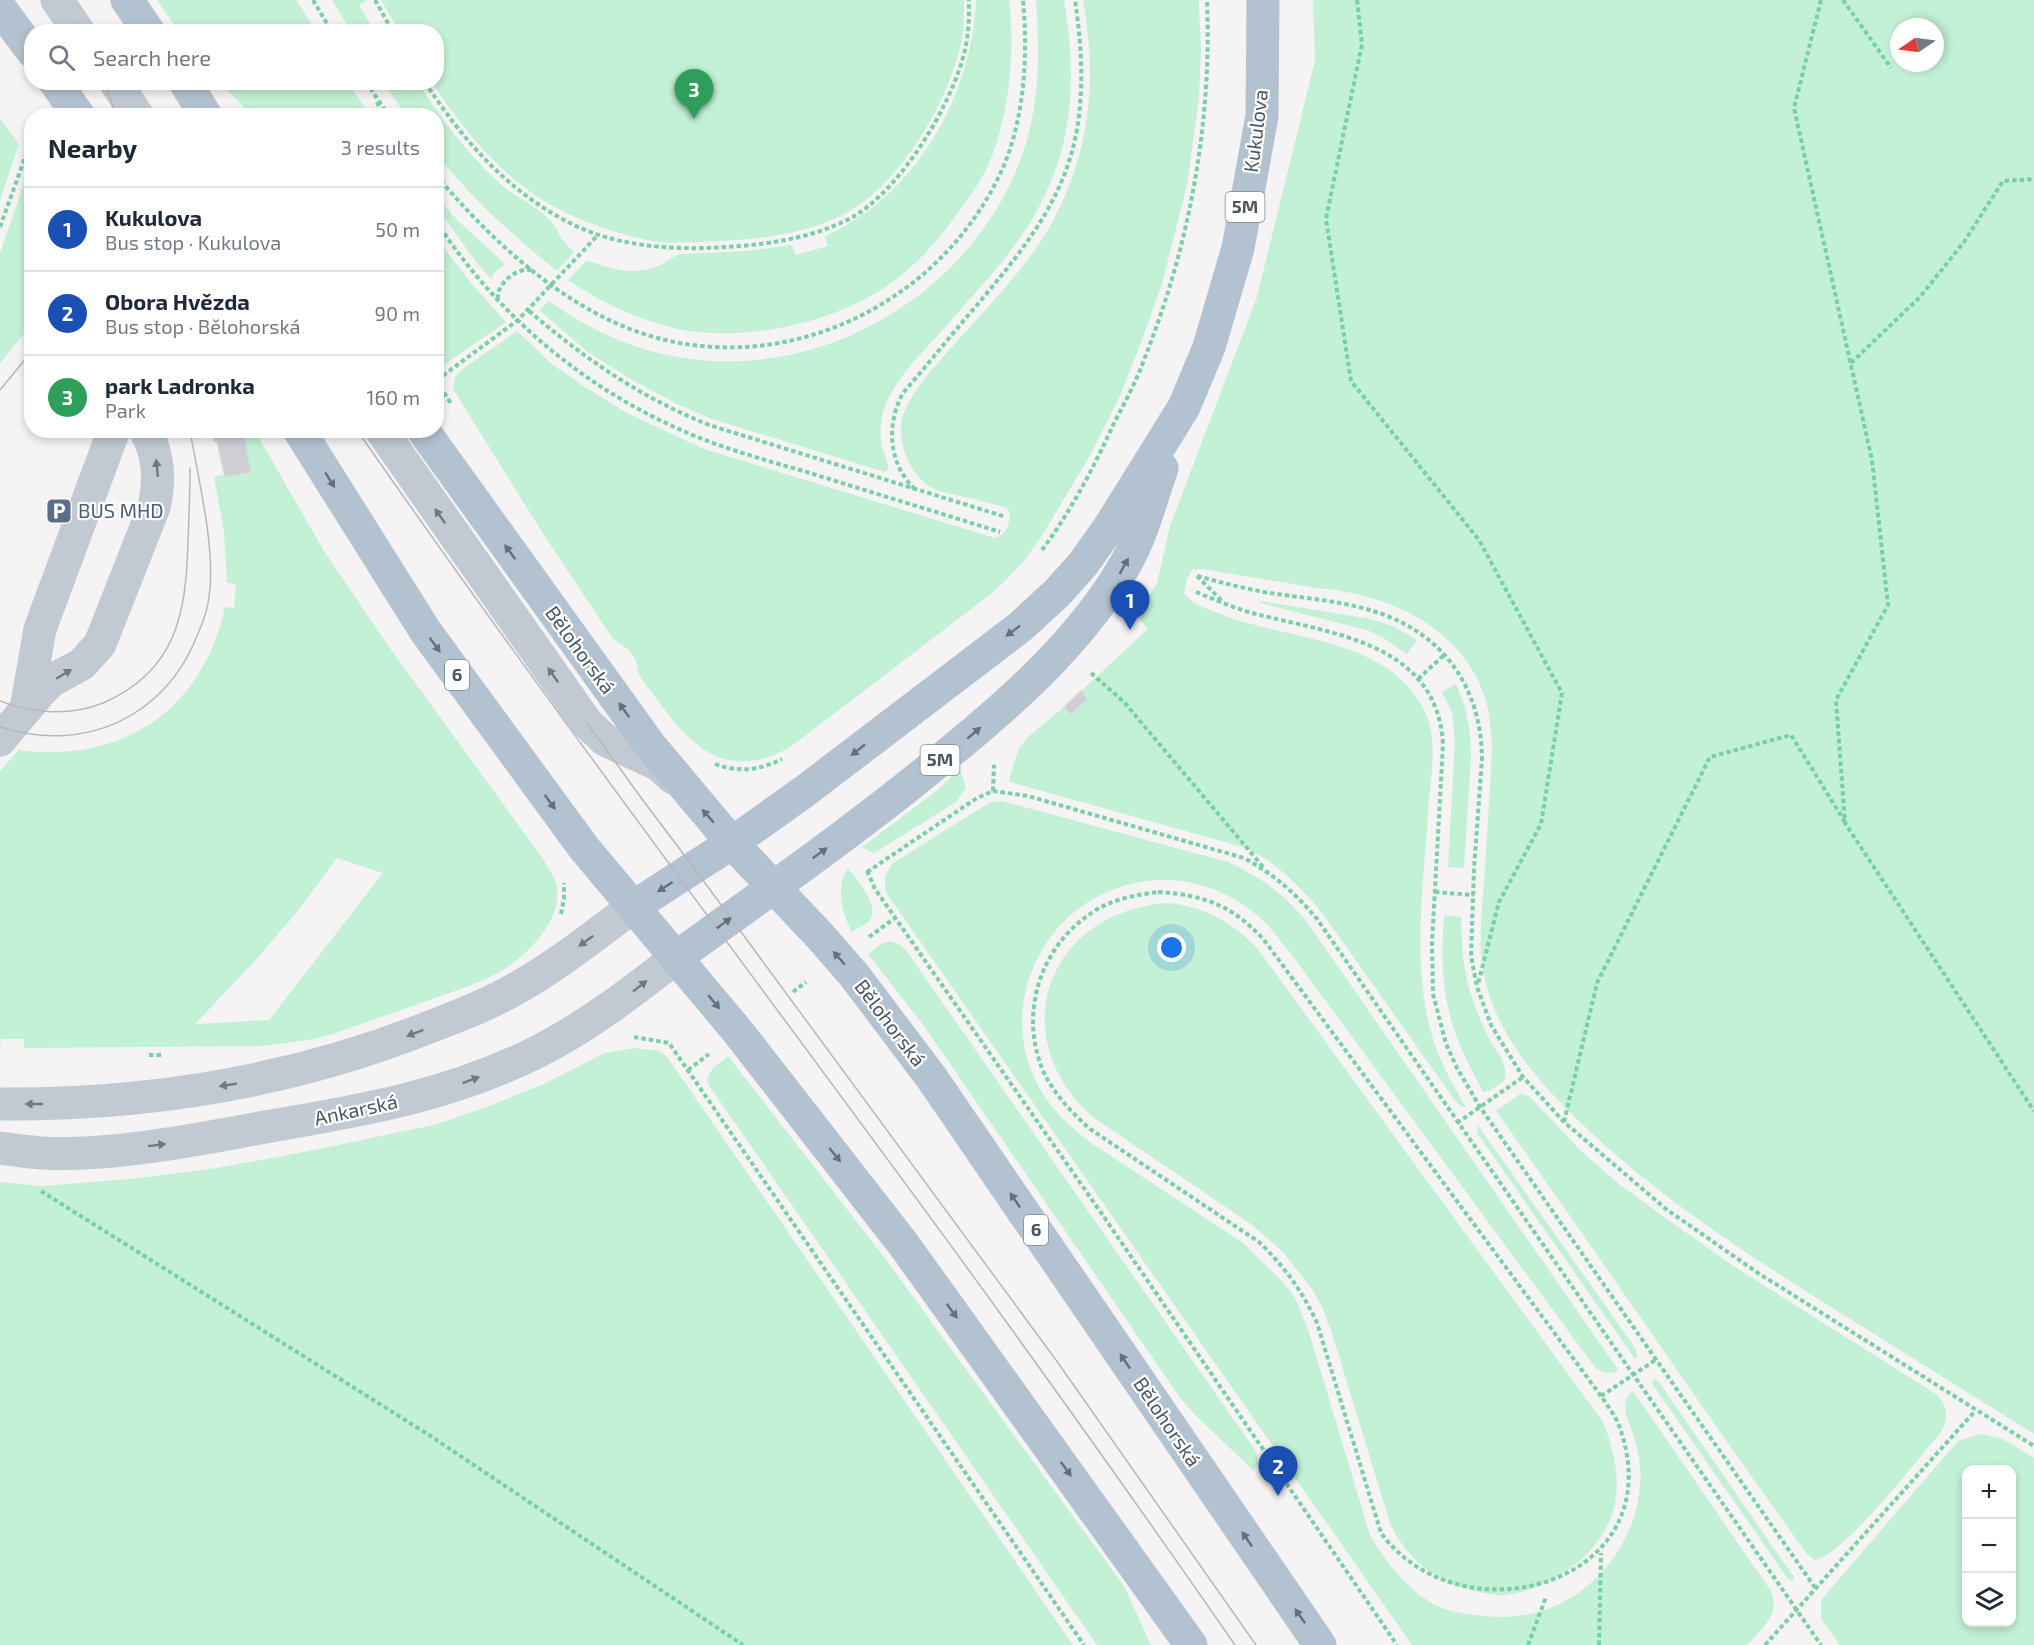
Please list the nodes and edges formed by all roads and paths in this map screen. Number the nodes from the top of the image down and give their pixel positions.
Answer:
1 (57, 0) edge
2 (127, 0) edge
3 (313, 0) edge
4 (375, 0) edge
5 (969, 0) edge
6 (1023, 0) edge
7 (1075, 0) edge
8 (1207, 0) edge
9 (1263, 0) edge
10 (1357, 0) edge
11 (1821, 0) edge
12 (1843, 0) edge
13 (0, 8) edge
14 (93, 23) edge
15 (144, 24) edge
16 (327, 24) edge
17 (388, 24) edge
18 (24, 40) edge
19 (1890, 67) edge
20 (61, 90) edge
21 (120, 90) edge
22 (132, 90) edge
23 (145, 90) edge
24 (190, 90) edge
25 (370, 90) edge
26 (371, 90) edge
27 (431, 90) edge
28 (74, 108) edge
29 (133, 108) edge
30 (136, 108) edge
31 (157, 108) edge
32 (201, 108) edge
33 (379, 108) edge
34 (384, 108) edge
35 (444, 108) edge
36 (444, 108) edge
37 (24, 160) edge
38 (2034, 179) edge
39 (444, 184) edge
40 (0, 227) edge
41 (444, 232) edge
42 (598, 235) junction
43 (534, 271) junction
44 (551, 286) junction
45 (501, 303) junction
46 (529, 311) junction
47 (518, 320) junction
48 (1851, 363) junction
49 (444, 375) edge
50 (1184, 407) junction
51 (111, 438) edge
52 (149, 438) edge
53 (304, 438) edge
54 (387, 438) edge
55 (429, 438) edge
56 (915, 489) junction
57 (1006, 517) dead end
58 (1000, 532) dead end
59 (1039, 554) dead end
60 (1196, 592) dead end
61 (1224, 603) junction
62 (1444, 655) junction
63 (1086, 669) dead end
64 (1418, 679) junction
65 (26, 709) junction
66 (0, 740) edge
67 (788, 755) dead end
68 (781, 759) dead end
69 (685, 789) junction
70 (1845, 823) junction
71 (732, 843) junction
72 (1265, 870) junction
73 (773, 887) junction
74 (1435, 892) junction
75 (1473, 895) junction
76 (633, 907) junction
77 (895, 918) junction
78 (860, 944) dead end
79 (677, 957) junction
80 (806, 982) dead end
81 (1477, 987) junction
82 (793, 992) dead end
83 (633, 1037) dead end
84 (712, 1053) dead end
85 (688, 1070) junction
86 (1523, 1077) junction
87 (0, 1104) edge
88 (1480, 1107) junction
89 (2034, 1112) edge
90 (1564, 1122) junction
91 (1457, 1123) junction
92 (0, 1148) edge
93 (32, 1185) dead end
94 (1657, 1359) junction
95 (1634, 1375) junction
96 (1601, 1396) junction
97 (1975, 1411) junction
98 (2034, 1446) edge
99 (1610, 1543) dead end
100 (1606, 1548) dead end
101 (1391, 1551) dead end
102 (1601, 1553) junction
103 (1597, 1559) dead end
104 (1816, 1589) junction
105 (1556, 1592) dead end
106 (1546, 1596) junction
107 (1534, 1600) dead end
108 (1798, 1610) junction
109 (744, 1645) edge
110 (1083, 1645) edge
111 (1191, 1645) edge
112 (1320, 1645) edge
113 (1397, 1645) edge
114 (1528, 1645) edge
115 (1599, 1645) edge
116 (1766, 1645) edge
117 (1821, 1645) edge

1 - 14 street
2 - 15 main road
3 - 16 path
4 - 17 path
5 - 42 path
6 - 44 path
7 - 56 path
8 - 59 path
9 - 50 main road, Kukulova / 5M
10 - 81 path
11 - 48 path
12 - 19 path
13 - 18 main road
20 - 28 main road
21 - 29 street
22 - 30 street
23 - 31 street
24 - 32 main road
25 - 33 path
26 - 34 path
27 - 35 path
36 - 42 path
37 - 40 path
38 - 48 path
39 - 43 path
41 - 45 path
42 - 44 path
43 - 44 path
43 - 45 path
44 - 46 path
45 - 47 path
46 - 47 path
46 - 56 path
47 - 49 path
47 - 58 path
48 - 70 path
50 -> 71 main road, Kukulova / 5M
73 -> 50 main road, 5M
51 - 65 street
65 -> 52 street
53 -> 76 main road, 6
69 -> 54 street
69 -> 55 main road, Bělohorská / 6
56 - 57 path
60 - 61 path
61 - 62 path
61 - 64 path
62 - 64 path
62 - 75 path
63 - 72 path
64 - 74 path
65 - 66 street
67 - 68 path
71 -> 69 main road, Bělohorská / 6
70 - 89 path
70 - 90 path
71 - 73 main road, Bělohorská / 6
71 -> 76 main road, 5M
72 - 77 path
72 - 91 path
79 -> 73 main road, 5M
112 -> 73 main road, Bělohorská / 6
74 - 75 path
74 - 88 path
75 - 81 path
76 - 79 main road, 6
76 -> 87 street
77 - 78 path
77 - 113 path
92 -> 79 street, Ankarská
79 -> 111 main road, 6
80 - 82 path
81 - 86 path
83 - 85 path
84 - 85 path
85 - 110 path
86 - 88 path
86 - 90 path
88 - 91 path
88 - 94 path
90 - 97 path
91 - 95 path
93 - 109 path
94 - 95 path
94 - 104 path
95 - 96 path
95 - 108 path
96 - 99 path
96 - 101 path
97 - 98 path
97 - 104 path
100 - 102 path
102 - 103 path
102 - 115 path
104 - 108 path
105 - 106 path
106 - 107 path
106 - 114 path
108 - 116 path
108 - 117 path

